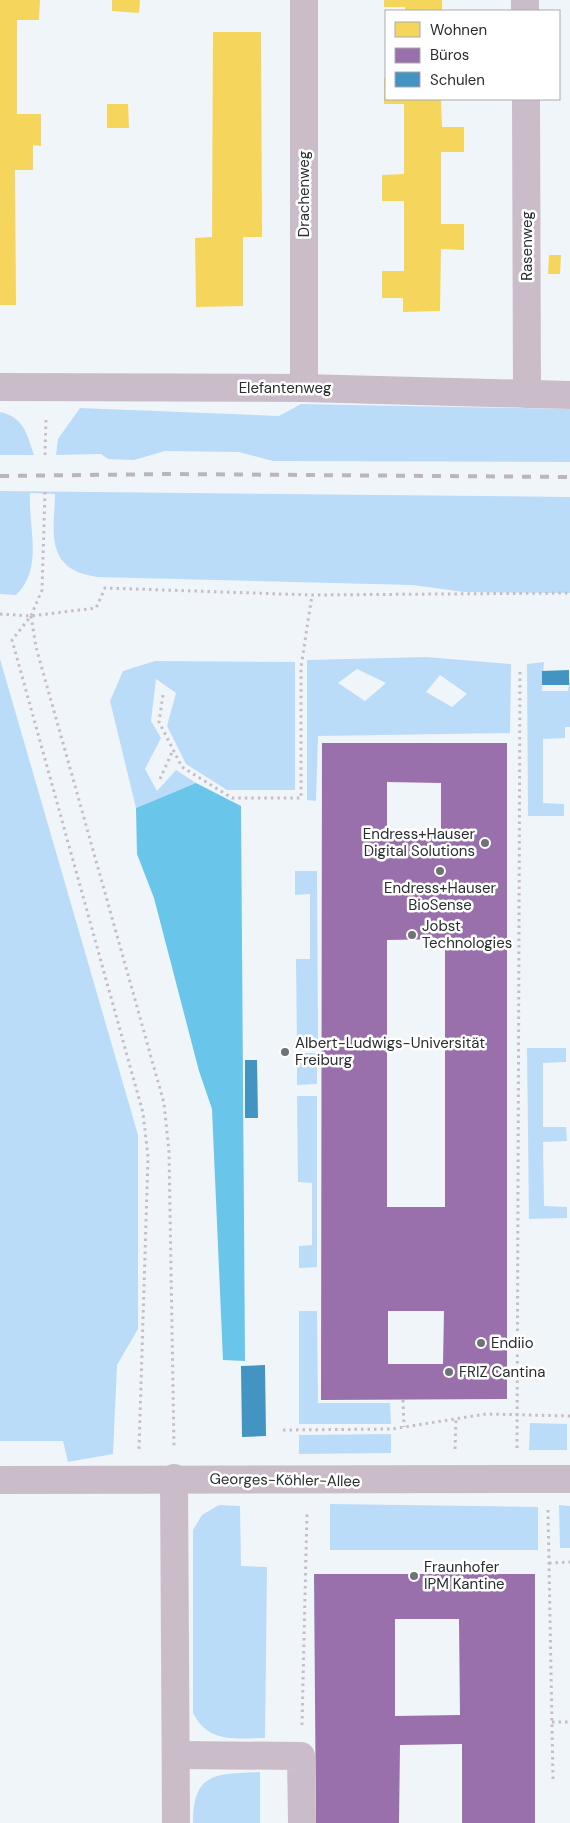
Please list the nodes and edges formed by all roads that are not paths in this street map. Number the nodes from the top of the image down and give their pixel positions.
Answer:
1 (304, 0) edge
2 (526, 100) edge
3 (0, 387) edge
4 (304, 388) junction
5 (527, 394) junction
6 (570, 394) edge
7 (174, 1478) junction
8 (559, 1479) edge
9 (0, 1480) edge
10 (176, 1755) junction
11 (176, 1823) edge
12 (302, 1823) edge

1 - 4 street, Drachenweg
2 - 5 street, Rasenweg
3 - 4 street, Elefantenweg
4 - 5 street, Elefantenweg
5 - 6 street, Elefantenweg
7 - 8 street, Georges-Köhler-Allee
7 - 9 street, Georges-Köhler-Allee
7 - 10 street
10 - 11 street
10 - 12 street

